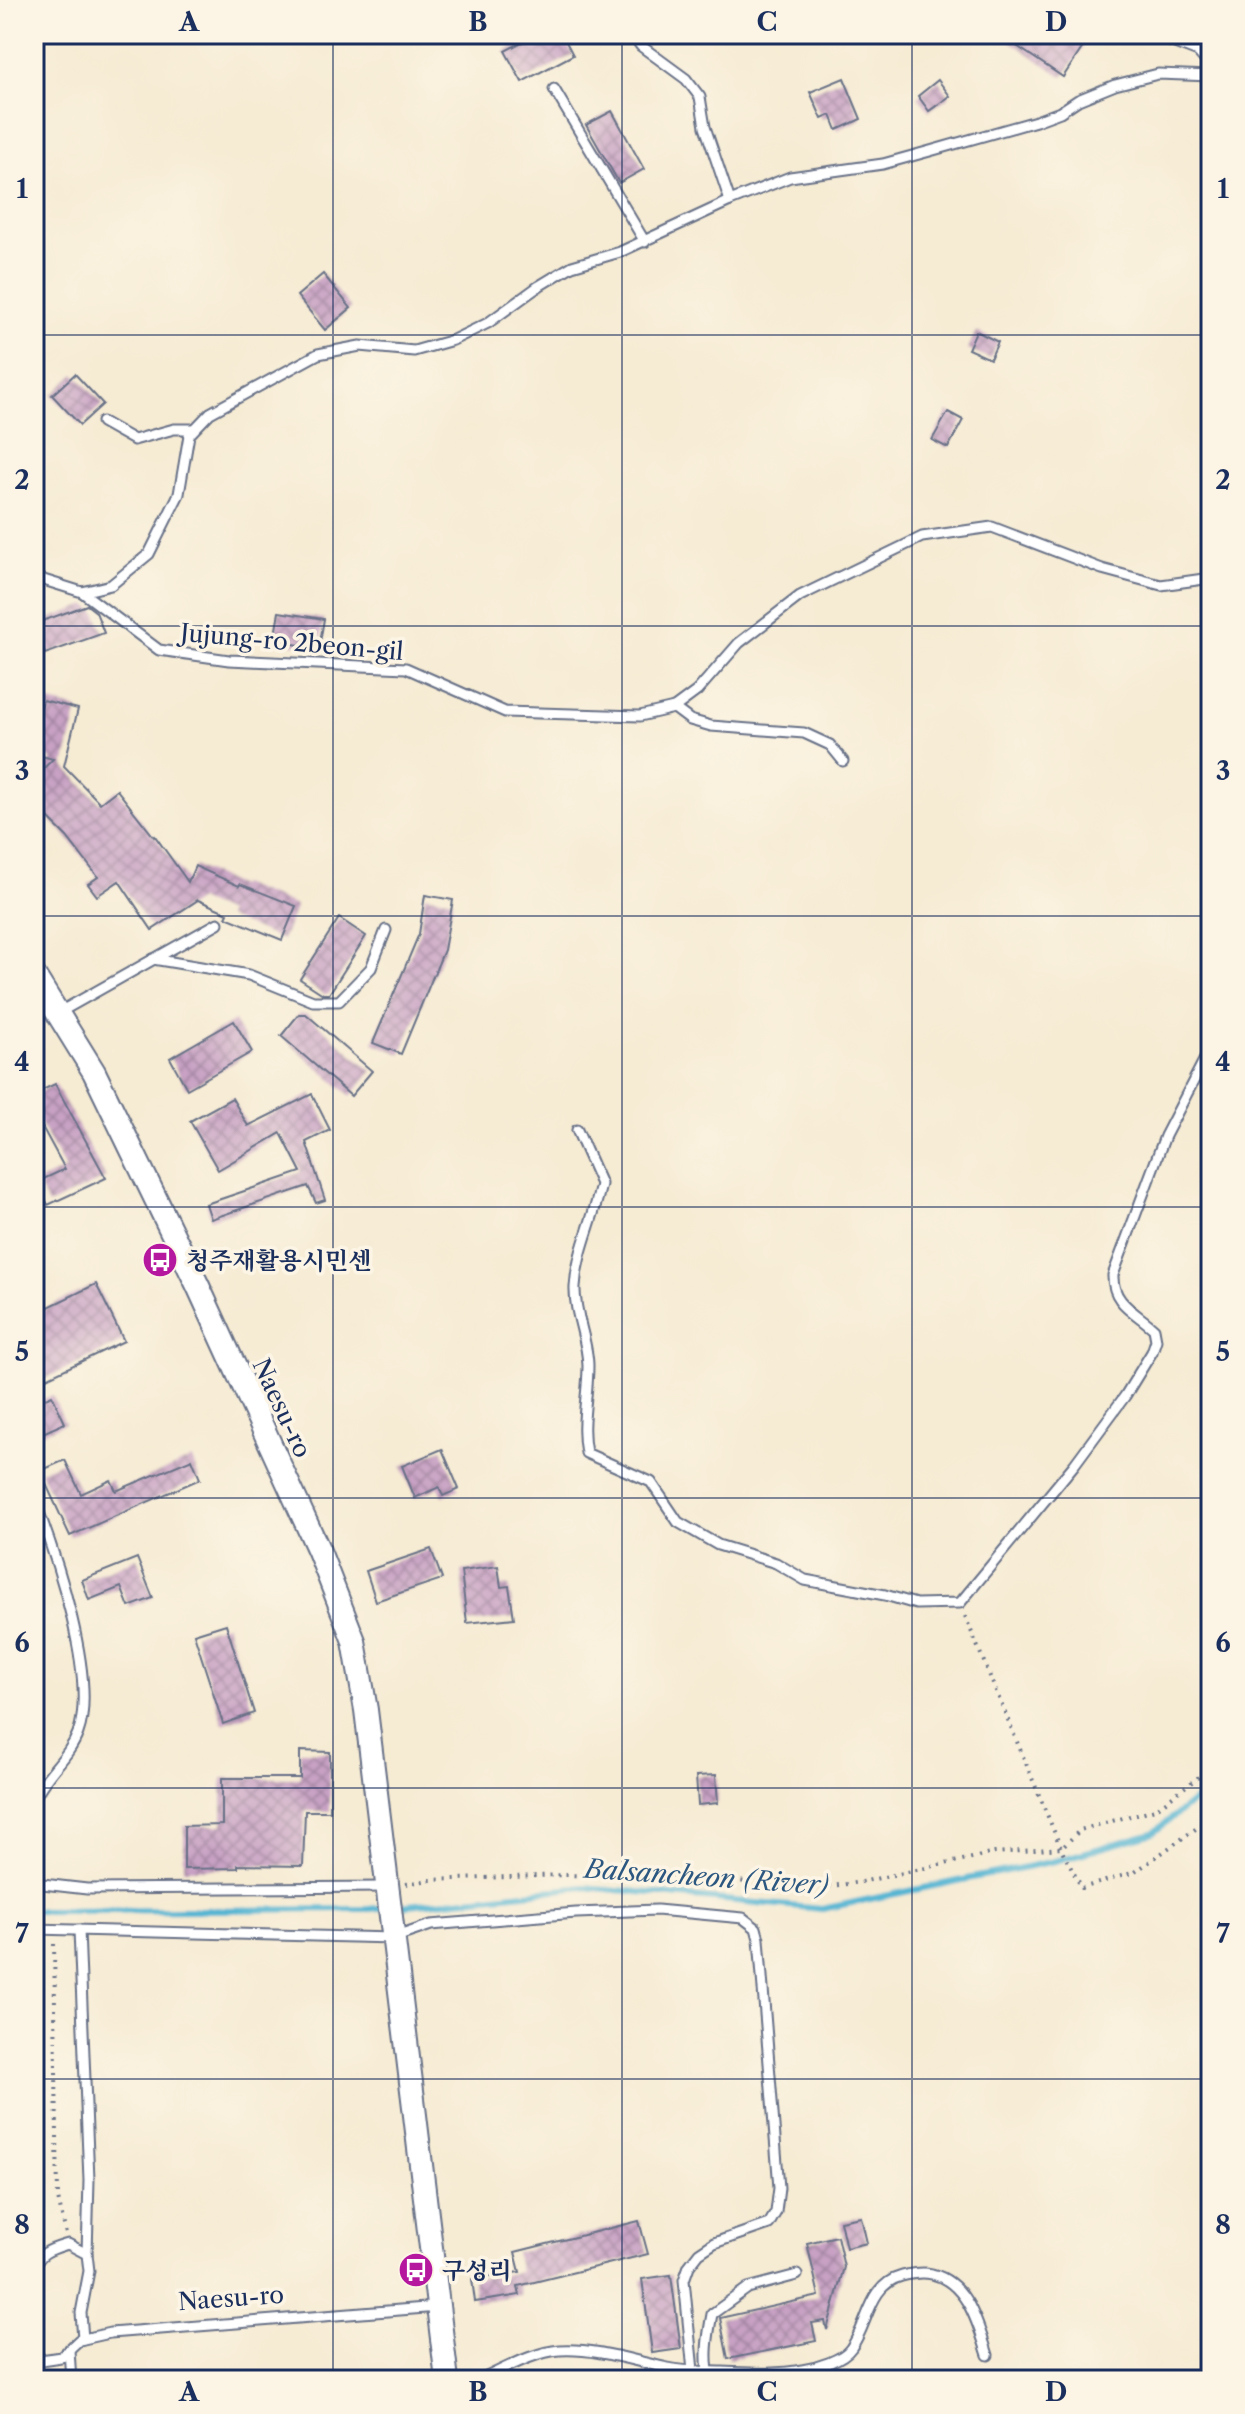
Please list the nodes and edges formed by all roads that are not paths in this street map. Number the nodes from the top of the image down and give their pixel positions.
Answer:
1 (632, 34) edge
2 (1151, 34) edge
3 (1211, 67) edge
4 (1211, 76) edge
5 (554, 89) dead end
6 (730, 201) junction
7 (645, 242) junction
8 (102, 422) dead end
9 (194, 429) junction
10 (34, 577) edge
11 (1211, 578) edge
12 (82, 592) junction
13 (674, 708) junction
14 (843, 761) dead end
15 (218, 923) dead end
16 (386, 930) dead end
17 (153, 959) junction
18 (34, 975) edge
19 (58, 1013) junction
20 (1211, 1047) edge
21 (577, 1130) dead end
22 (34, 1499) edge
23 (34, 1800) edge
24 (34, 1883) edge
25 (388, 1890) junction
26 (34, 1929) edge
27 (79, 1930) junction
28 (393, 1934) junction
29 (34, 2246) edge
30 (44, 2252) junction
31 (87, 2254) junction
32 (34, 2270) edge
33 (797, 2275) dead end
34 (440, 2307) junction
35 (83, 2339) junction
36 (34, 2346) edge
37 (69, 2350) junction
38 (988, 2355) dead end
39 (37, 2361) edge
40 (693, 2371) junction
41 (709, 2376) edge
42 (71, 2380) edge
43 (447, 2380) edge
44 (480, 2380) edge

1 - 6 lane
2 - 3 lane
4 - 6 lane
5 - 7 lane
6 - 7 lane
7 - 9 lane
8 - 9 lane
9 - 12 lane
10 - 12 lane, Jujung-ro 2beon-gil
11 - 13 lane, Jujung-ro 2beon-gil
12 - 13 lane, Jujung-ro 2beon-gil
13 - 14 lane
15 - 17 lane
16 - 17 lane
17 - 19 lane
18 - 19 street, Naesu-ro
19 - 25 street, Naesu-ro
20 - 21 lane
22 - 23 lane
24 - 25 lane
25 - 28 street, Naesu-ro
26 - 27 lane
27 - 28 lane
27 - 31 lane
28 - 34 street
28 - 40 lane
29 - 30 lane
30 - 31 lane
30 - 32 lane
31 - 35 lane
33 - 41 lane
34 - 35 lane, Naesu-ro
34 - 43 street
35 - 37 lane, Naesu-ro
36 - 39 lane
37 - 39 lane, Naesu-ro
37 - 42 lane
38 - 41 lane
40 - 41 lane
40 - 44 lane

